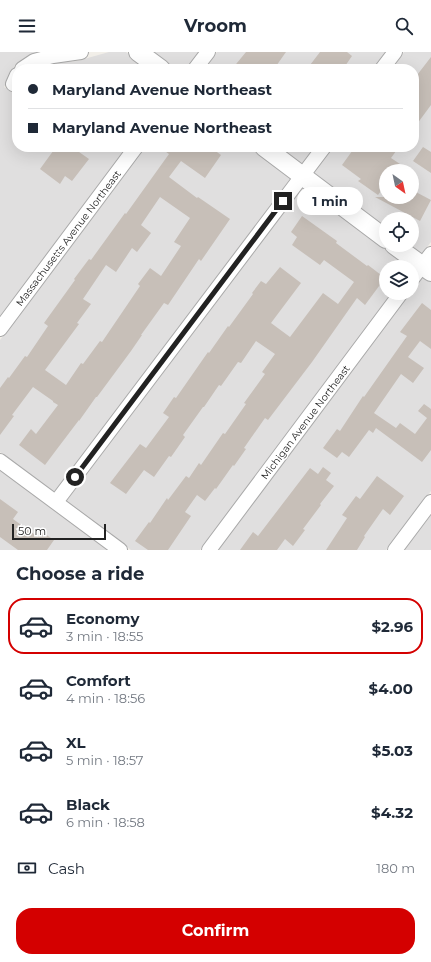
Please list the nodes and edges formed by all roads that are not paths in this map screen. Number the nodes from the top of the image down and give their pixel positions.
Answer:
1 (81, 52) edge
2 (138, 52) edge
3 (208, 52) edge
4 (395, 52) edge
5 (30, 64) edge
6 (154, 64) edge
7 (199, 64) edge
8 (386, 64) edge
9 (132, 152) edge
10 (271, 152) edge
11 (320, 152) edge
12 (302, 176) junction
13 (379, 234) edge
14 (403, 252) edge
15 (424, 268) edge
16 (396, 300) edge
17 (0, 328) edge
18 (0, 461) edge
19 (56, 502) junction
20 (431, 502) edge
21 (120, 550) edge
22 (208, 550) edge
23 (395, 550) edge

1 - 5 street
2 - 6 street
3 - 7 street
4 - 8 street
9 - 17 street, Massachusetts Avenue Northeast
10 - 12 street
11 - 12 street
12 - 13 street
12 - 19 street
14 - 15 street
16 - 22 street, Michigan Avenue Northeast
18 - 19 street
19 - 21 street
20 - 23 street

